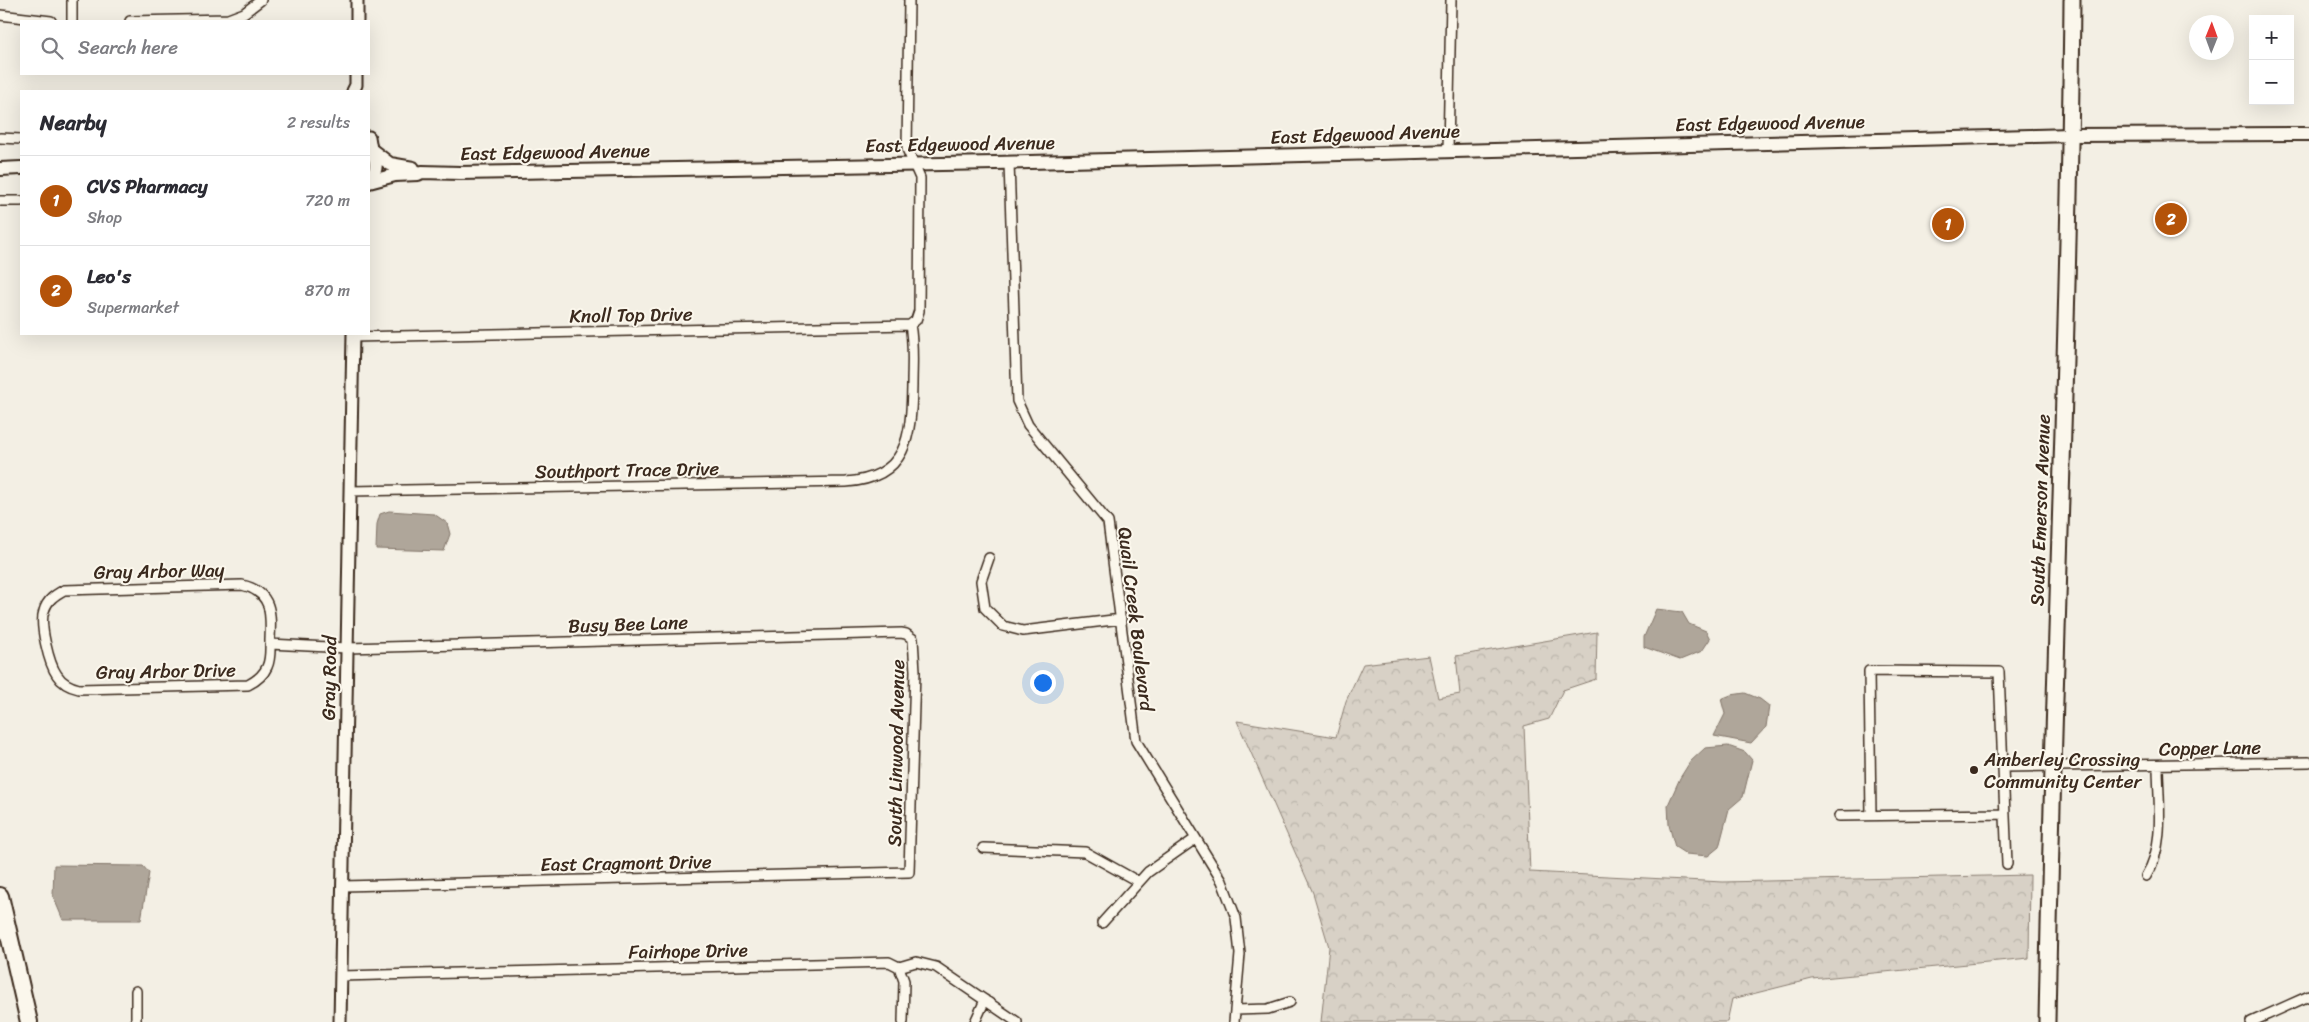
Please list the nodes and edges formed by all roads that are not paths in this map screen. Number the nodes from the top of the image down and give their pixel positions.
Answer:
1 (72, 0) edge
2 (261, 0) edge
3 (357, 0) edge
4 (909, 0) edge
5 (1451, 0) edge
6 (2072, 0) edge
7 (0, 15) edge
8 (42, 20) edge
9 (72, 20) edge
10 (179, 20) edge
11 (357, 20) edge
12 (2309, 134) edge
13 (2071, 135) junction
14 (0, 138) edge
15 (20, 139) edge
16 (370, 146) edge
17 (370, 147) edge
18 (1448, 151) junction
19 (1009, 163) junction
20 (914, 164) junction
21 (0, 168) edge
22 (20, 168) edge
23 (422, 172) junction
24 (370, 179) edge
25 (370, 181) edge
26 (0, 201) edge
27 (20, 201) edge
28 (910, 325) junction
29 (352, 336) edge
30 (350, 491) junction
31 (989, 558) dead end
32 (1121, 619) junction
33 (910, 636) joint
34 (46, 642) joint
35 (270, 644) junction
36 (348, 648) junction
37 (2309, 762) edge
38 (2052, 765) junction
39 (2158, 765) junction
40 (2003, 767) junction
41 (2005, 814) junction
42 (1871, 815) junction
43 (1839, 816) dead end
44 (1195, 839) junction
45 (982, 848) dead end
46 (2007, 864) dead end
47 (909, 872) joint
48 (2146, 876) dead end
49 (1139, 882) junction
50 (343, 886) junction
51 (0, 896) edge
52 (1102, 923) dead end
53 (898, 967) junction
54 (341, 976) junction
55 (136, 991) dead end
56 (2309, 996) edge
57 (985, 1000) junction
58 (1290, 1002) dead end
59 (1235, 1010) junction
60 (29, 1022) edge
61 (136, 1022) edge
62 (340, 1022) edge
63 (903, 1022) edge
64 (975, 1022) edge
65 (1017, 1022) edge
66 (1234, 1022) edge
67 (2047, 1022) edge
68 (2251, 1022) edge

1 - 9 street
2 - 10 street
3 - 11 street
4 - 20 street
5 - 18 street
6 - 13 main road, South Emerson Avenue
7 - 8 street
12 - 13 main road, East Edgewood Avenue
13 - 18 main road, East Edgewood Avenue
13 - 38 main road, South Emerson Avenue
14 - 15 street
16 - 23 main road, East Edgewood Avenue
17 - 24 main road
18 - 19 main road, East Edgewood Avenue
19 - 20 main road, East Edgewood Avenue
19 - 32 street, Quail Creek Boulevard
20 - 23 main road, East Edgewood Avenue
20 - 28 street
21 - 22 main road
23 - 25 main road, East Edgewood Avenue
26 - 27 street
28 - 29 street, Knoll Top Drive
28 - 30 street, Southport Trace Drive
29 - 30 street, Gray Road
30 - 36 street, Gray Road
31 - 32 street
32 - 44 street, Quail Creek Boulevard
33 - 36 street, Busy Bee Lane
33 - 47 street, South Linwood Avenue
34 - 35 street, Gray Arbor Drive
34 - 35 street, Gray Arbor Way
35 - 36 street
36 - 50 street, Gray Road
37 - 39 street, Copper Lane
38 - 39 street, Copper Lane
38 - 40 street, Copper Lane
38 - 67 main road, South Emerson Avenue
39 - 48 street
40 - 41 street
40 - 42 street
41 - 42 street
41 - 46 street
42 - 43 street
44 - 49 street
44 - 59 street, Quail Creek Boulevard
45 - 49 street
47 - 50 street, East Cragmont Drive
49 - 52 street
50 - 54 street, Gray Road
51 - 60 highway
53 - 54 street, Fairhope Drive
53 - 57 street, Fairhope Drive
53 - 63 street
54 - 62 street, Gray Road
55 - 61 street
56 - 68 street
57 - 64 street
57 - 65 street, Fairhope Drive
58 - 59 street
59 - 66 street, Quail Creek Boulevard

